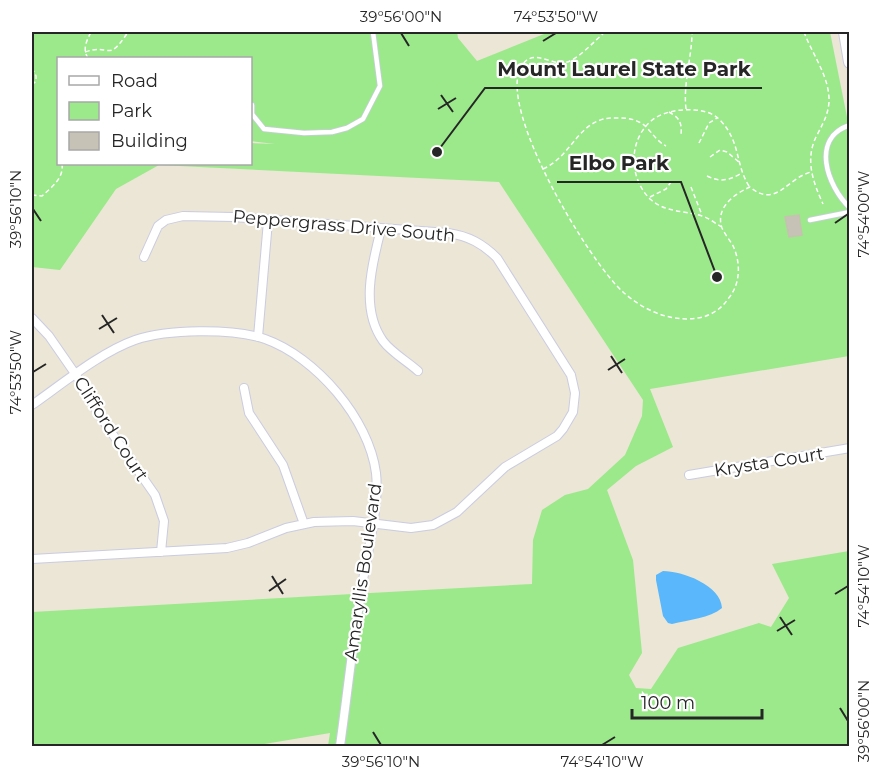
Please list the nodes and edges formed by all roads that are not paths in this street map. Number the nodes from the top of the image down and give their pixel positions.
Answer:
1 (373, 32) edge
2 (845, 32) edge
3 (849, 62) edge
4 (252, 105) edge
5 (849, 125) edge
6 (849, 210) edge
7 (810, 220) dead end
8 (268, 221) junction
9 (381, 229) junction
10 (144, 257) dead end
11 (32, 318) edge
12 (258, 337) junction
13 (418, 371) dead end
14 (76, 375) junction
15 (244, 388) dead end
16 (32, 405) edge
17 (849, 448) edge
18 (689, 475) dead end
19 (304, 524) junction
20 (371, 524) junction
21 (161, 552) junction
22 (32, 559) edge
23 (339, 747) edge

1 - 4 lane
2 - 3 street
5 - 6 lane
6 - 7 lane
8 - 9 street, Peppergrass Drive South
8 - 10 street, Peppergrass Drive South
8 - 12 street
9 - 13 street
9 - 20 street, Peppergrass Drive South
11 - 14 street, Clifford Court
12 - 14 street, Amaryllis Boulevard
12 - 20 street, Amaryllis Boulevard
14 - 16 street, Amaryllis Boulevard
14 - 21 street, Clifford Court
15 - 19 street
17 - 18 street, Krysta Court
19 - 20 street, Peppergrass Drive South
19 - 21 street, Peppergrass Drive South
20 - 23 street, Amaryllis Boulevard
21 - 22 street, Peppergrass Drive South

